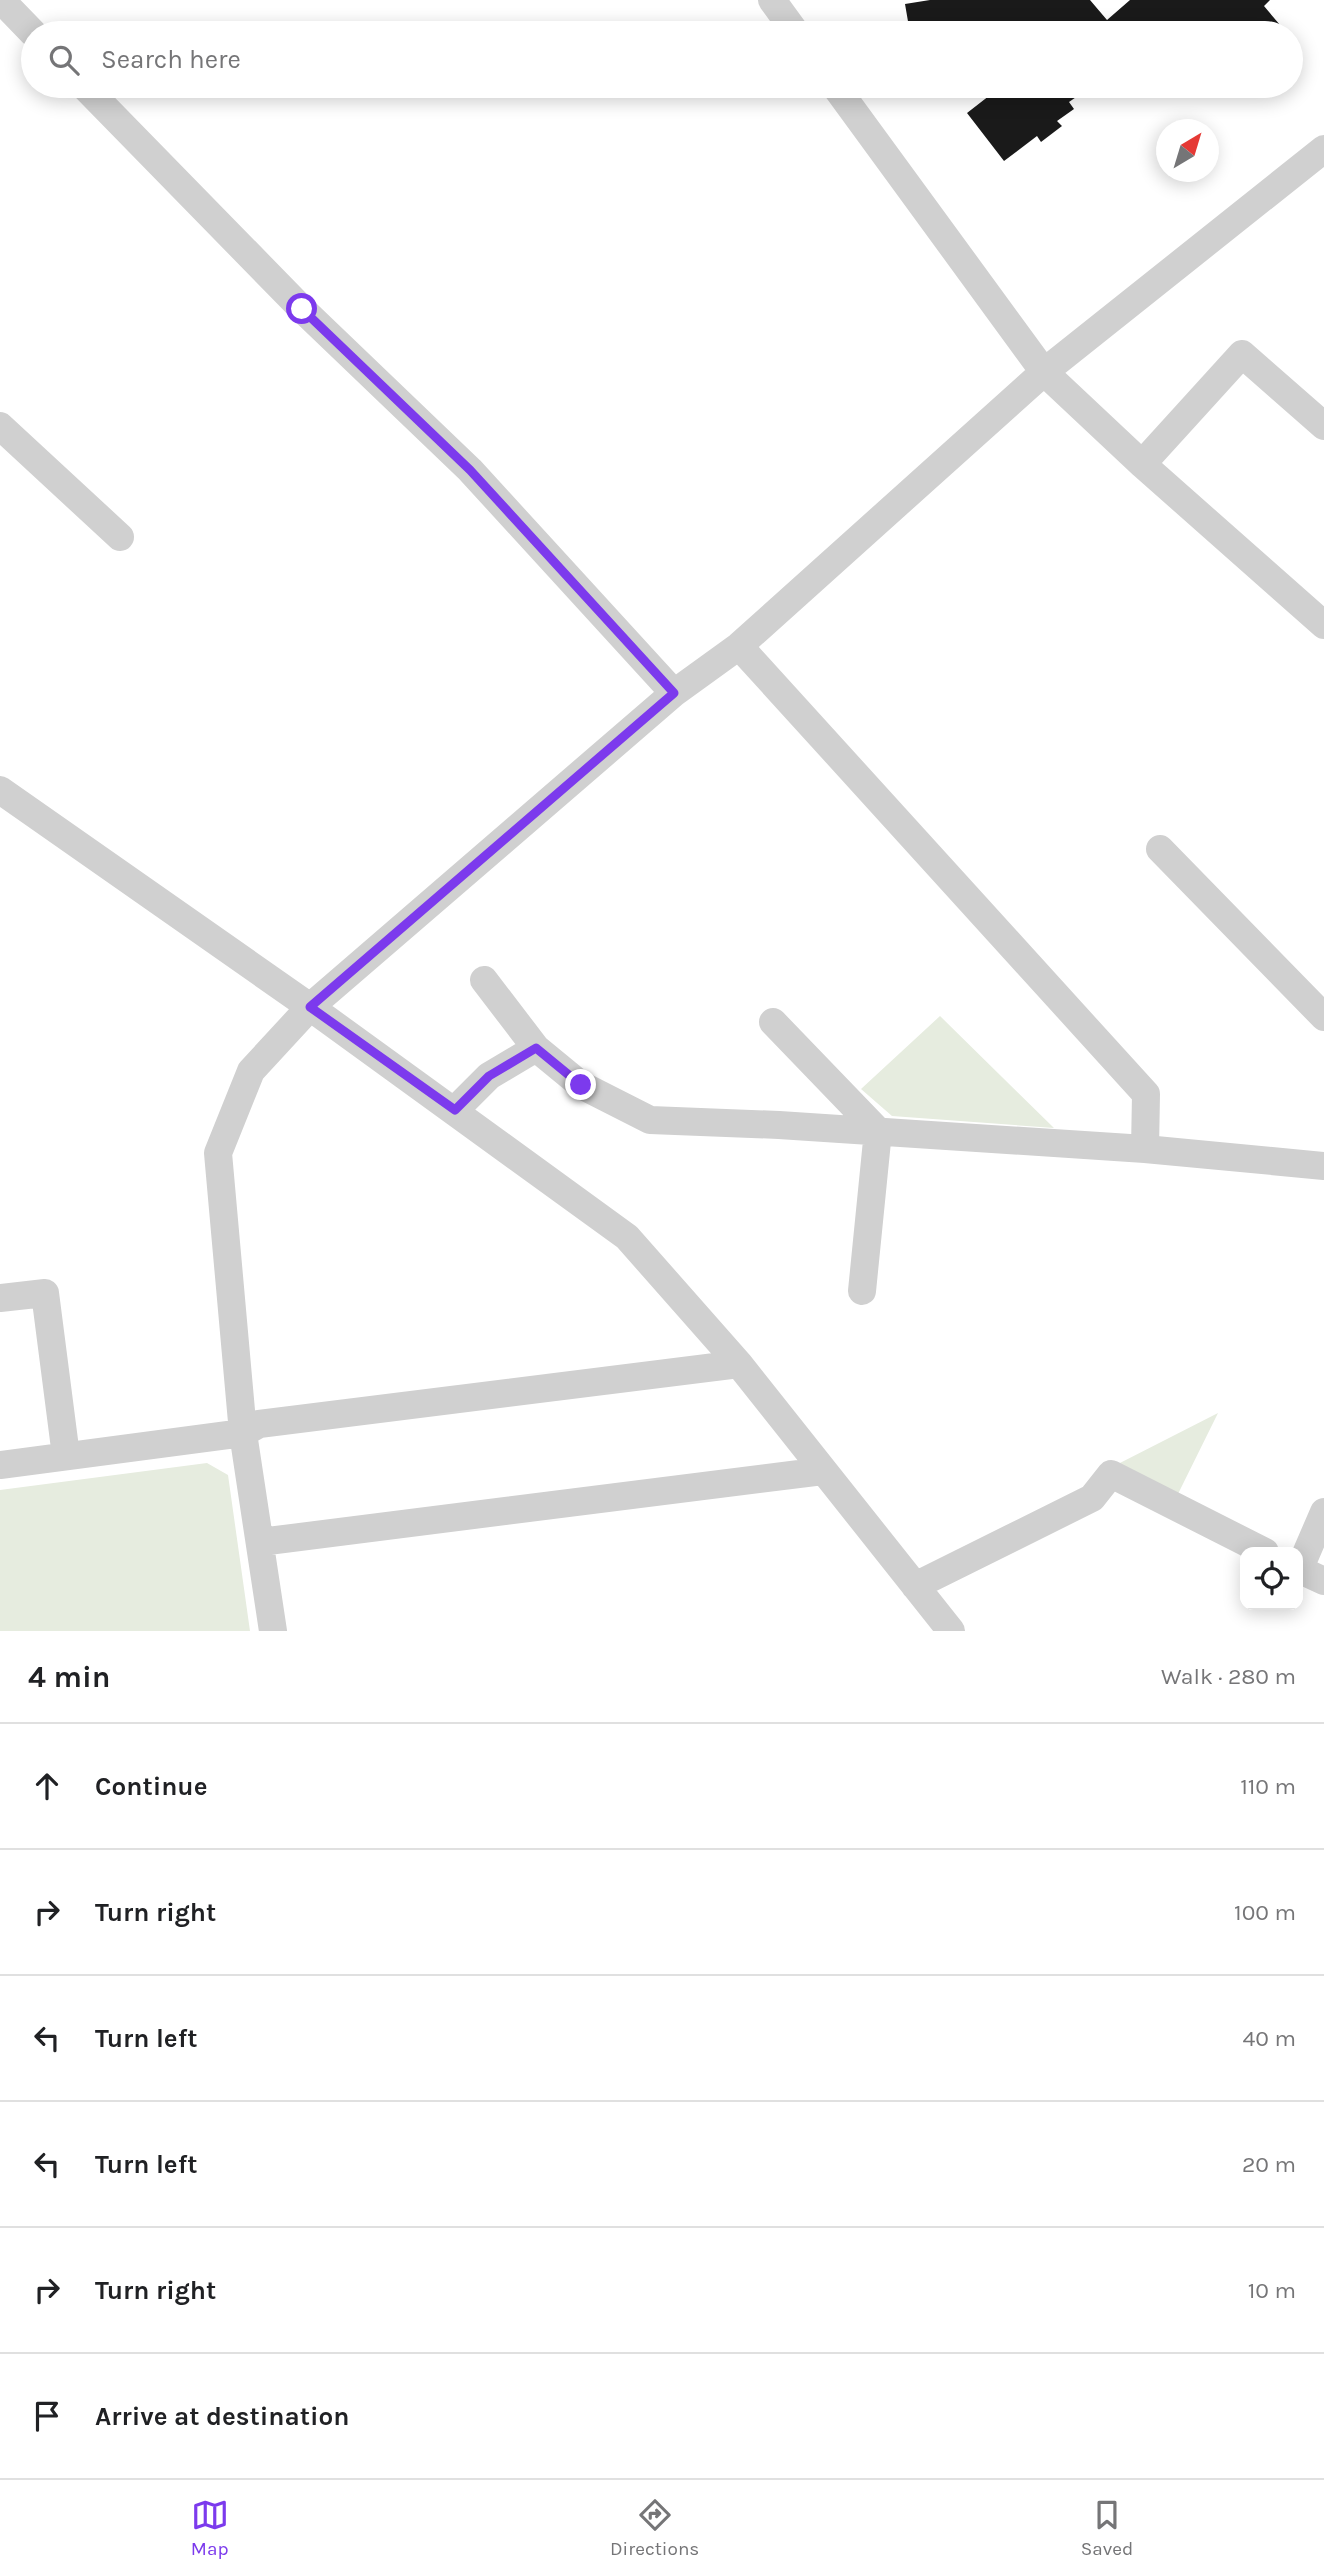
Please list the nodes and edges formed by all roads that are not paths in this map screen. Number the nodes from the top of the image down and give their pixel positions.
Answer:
1 (1, 0) edge
2 (772, 0) edge
3 (21, 21) edge
4 (787, 21) edge
5 (96, 98) edge
6 (844, 98) edge
7 (1324, 149) edge
8 (1044, 372) junction
9 (0, 426) edge
10 (1324, 426) edge
11 (1142, 464) junction
12 (120, 537) dead end
13 (1324, 625) edge
14 (739, 646) junction
15 (674, 693) junction
16 (0, 790) edge
17 (1160, 849) dead end
18 (484, 980) dead end
19 (310, 1007) junction
20 (1324, 1017) edge
21 (773, 1022) dead end
22 (536, 1048) junction
23 (455, 1110) junction
24 (878, 1131) junction
25 (1144, 1149) junction
26 (1324, 1166) edge
27 (862, 1291) dead end
28 (0, 1298) edge
29 (739, 1364) junction
30 (243, 1433) junction
31 (66, 1456) junction
32 (0, 1465) edge
33 (823, 1471) junction
34 (1324, 1512) edge
35 (260, 1542) junction
36 (1255, 1547) edge
37 (1307, 1573) edge
38 (915, 1586) junction
39 (273, 1631) edge
40 (951, 1631) edge

1 - 3 street
2 - 4 street
5 - 15 street
6 - 8 street
7 - 8 street
8 - 11 street
8 - 14 street
9 - 12 street
10 - 11 street
11 - 13 street
14 - 15 street
14 - 25 street
15 - 19 street
16 - 19 street
17 - 20 street
18 - 22 street
19 - 23 street
19 - 30 street
21 - 24 street
22 - 23 street
22 - 24 street
23 - 29 street
24 - 25 street
24 - 27 street
25 - 26 street
28 - 31 street
29 - 30 street
29 - 33 street
30 - 31 street
30 - 35 street
31 - 32 street
33 - 35 street
33 - 38 street
34 - 37 street
35 - 39 street
36 - 38 street
38 - 40 street

